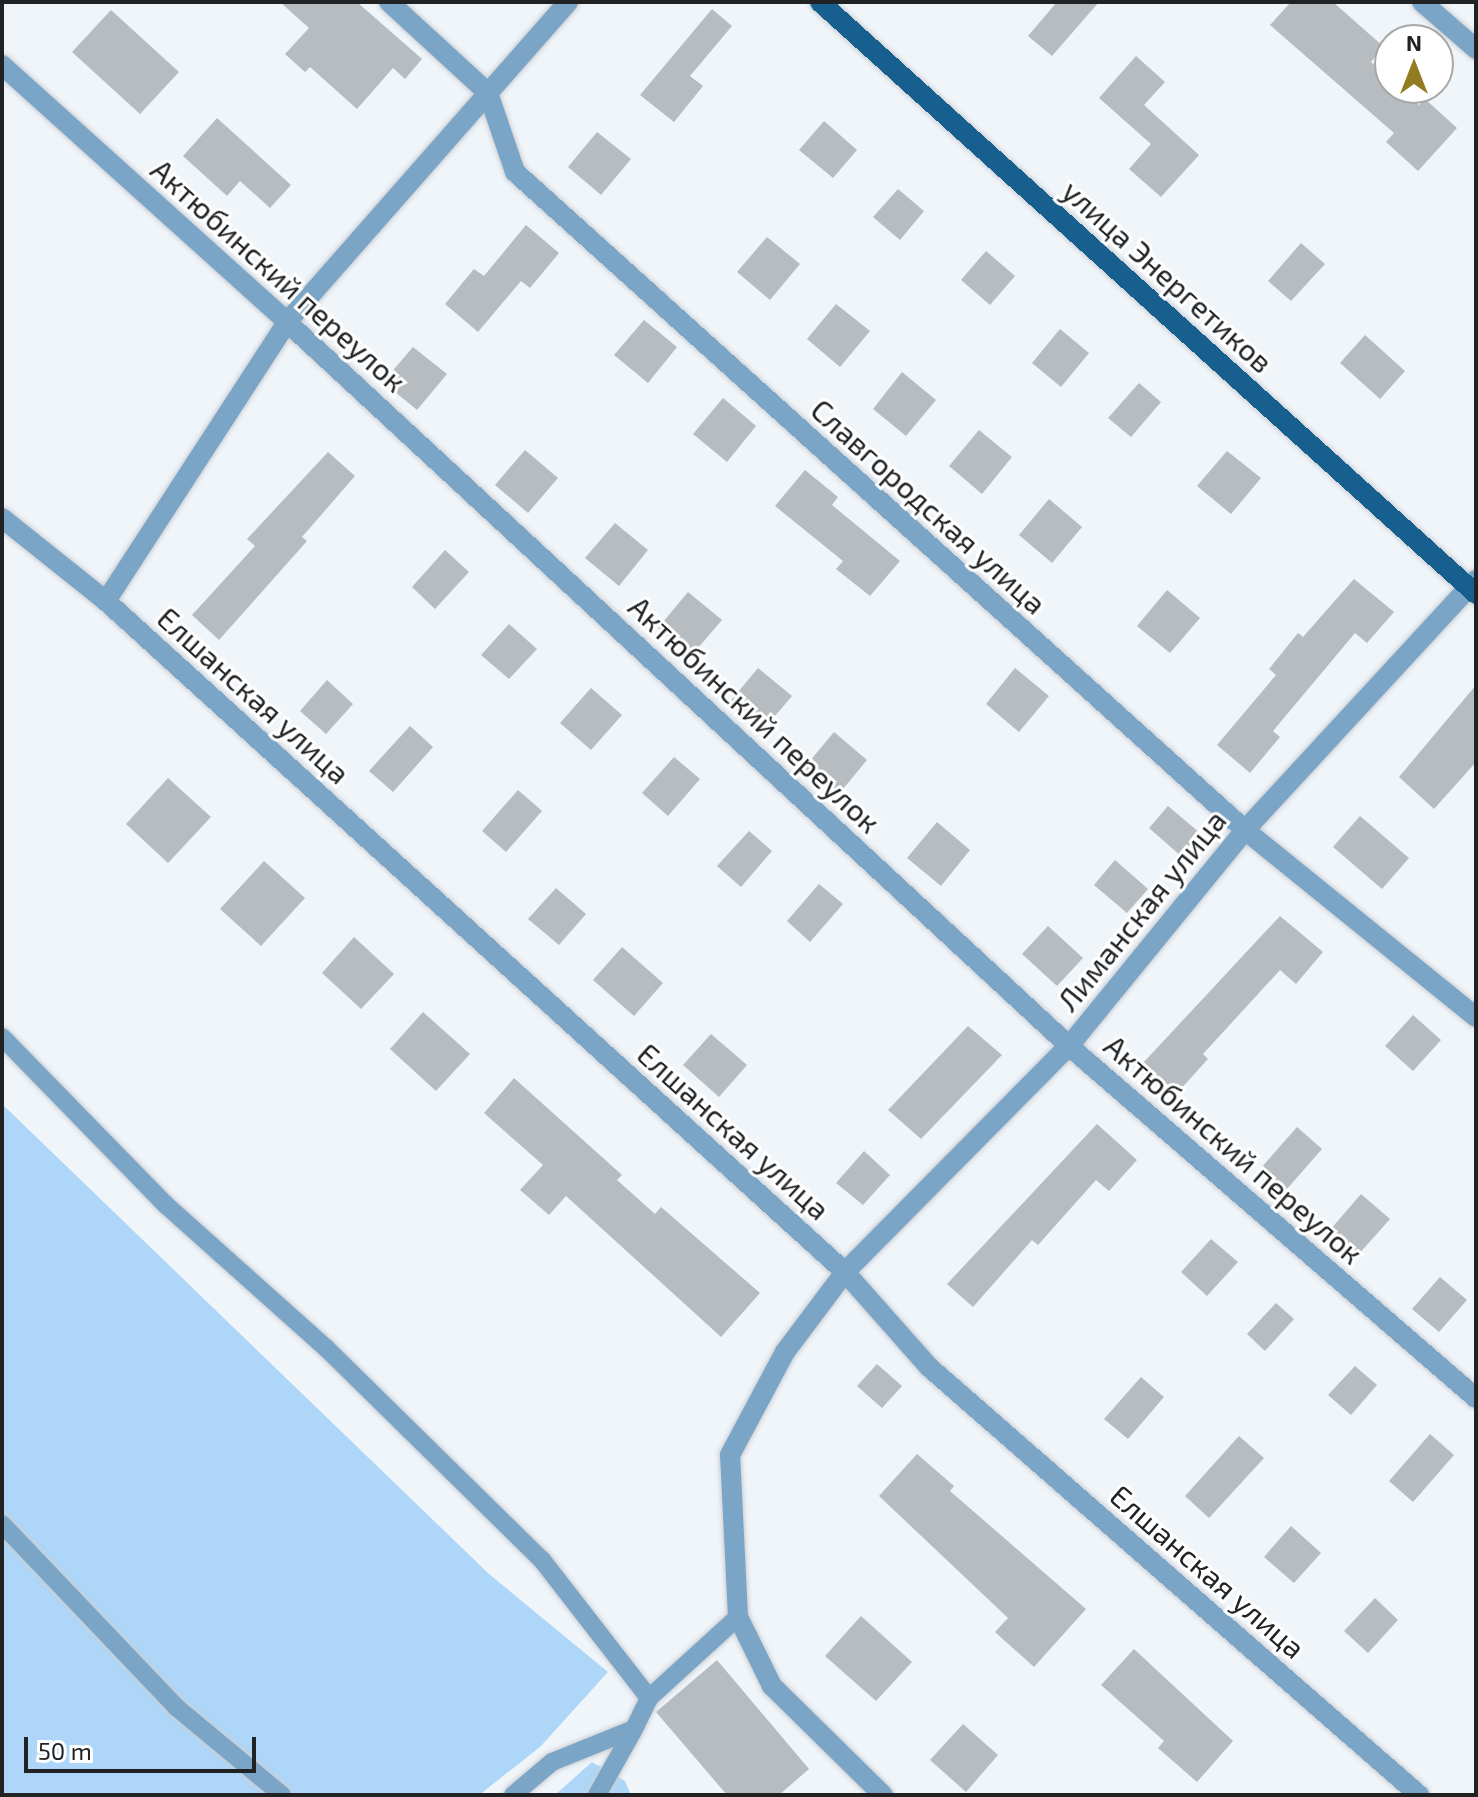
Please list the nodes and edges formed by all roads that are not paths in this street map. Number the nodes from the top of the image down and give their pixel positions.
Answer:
1 (389, 2) edge
2 (568, 2) edge
3 (820, 2) edge
4 (1422, 2) edge
5 (1476, 49) edge
6 (2, 65) edge
7 (488, 93) junction
8 (287, 322) junction
9 (2, 518) edge
10 (1473, 587) edge
11 (106, 601) junction
12 (1245, 830) junction
13 (1476, 1017) edge
14 (2, 1037) edge
15 (1069, 1046) junction
16 (845, 1272) junction
17 (1476, 1398) edge
18 (2, 1524) edge
19 (738, 1617) junction
20 (649, 1698) junction
21 (634, 1729) junction
22 (282, 1795) edge
23 (513, 1795) edge
24 (597, 1795) edge
25 (883, 1795) edge
26 (1419, 1795) edge

1 - 7 street, Славгородская улица
2 - 7 street
3 - 10 main road, улица Энергетиков
4 - 5 street
6 - 8 street, Актюбинский переулок
7 - 8 street
7 - 12 street, Славгородская улица
8 - 11 street
8 - 15 street, Актюбинский переулок
9 - 11 street, Елшанская улица
10 - 12 street, Лиманская улица
11 - 16 street, Елшанская улица
12 - 13 street, Славгородская улица
12 - 15 street, Лиманская улица
14 - 20 lane
15 - 16 street, Лиманская улица
15 - 17 street, Актюбинский переулок
16 - 19 street, Лиманская улица
16 - 26 street, Елшанская улица
18 - 22 lane
19 - 20 lane
19 - 25 street
20 - 21 lane
21 - 23 lane
21 - 24 lane

